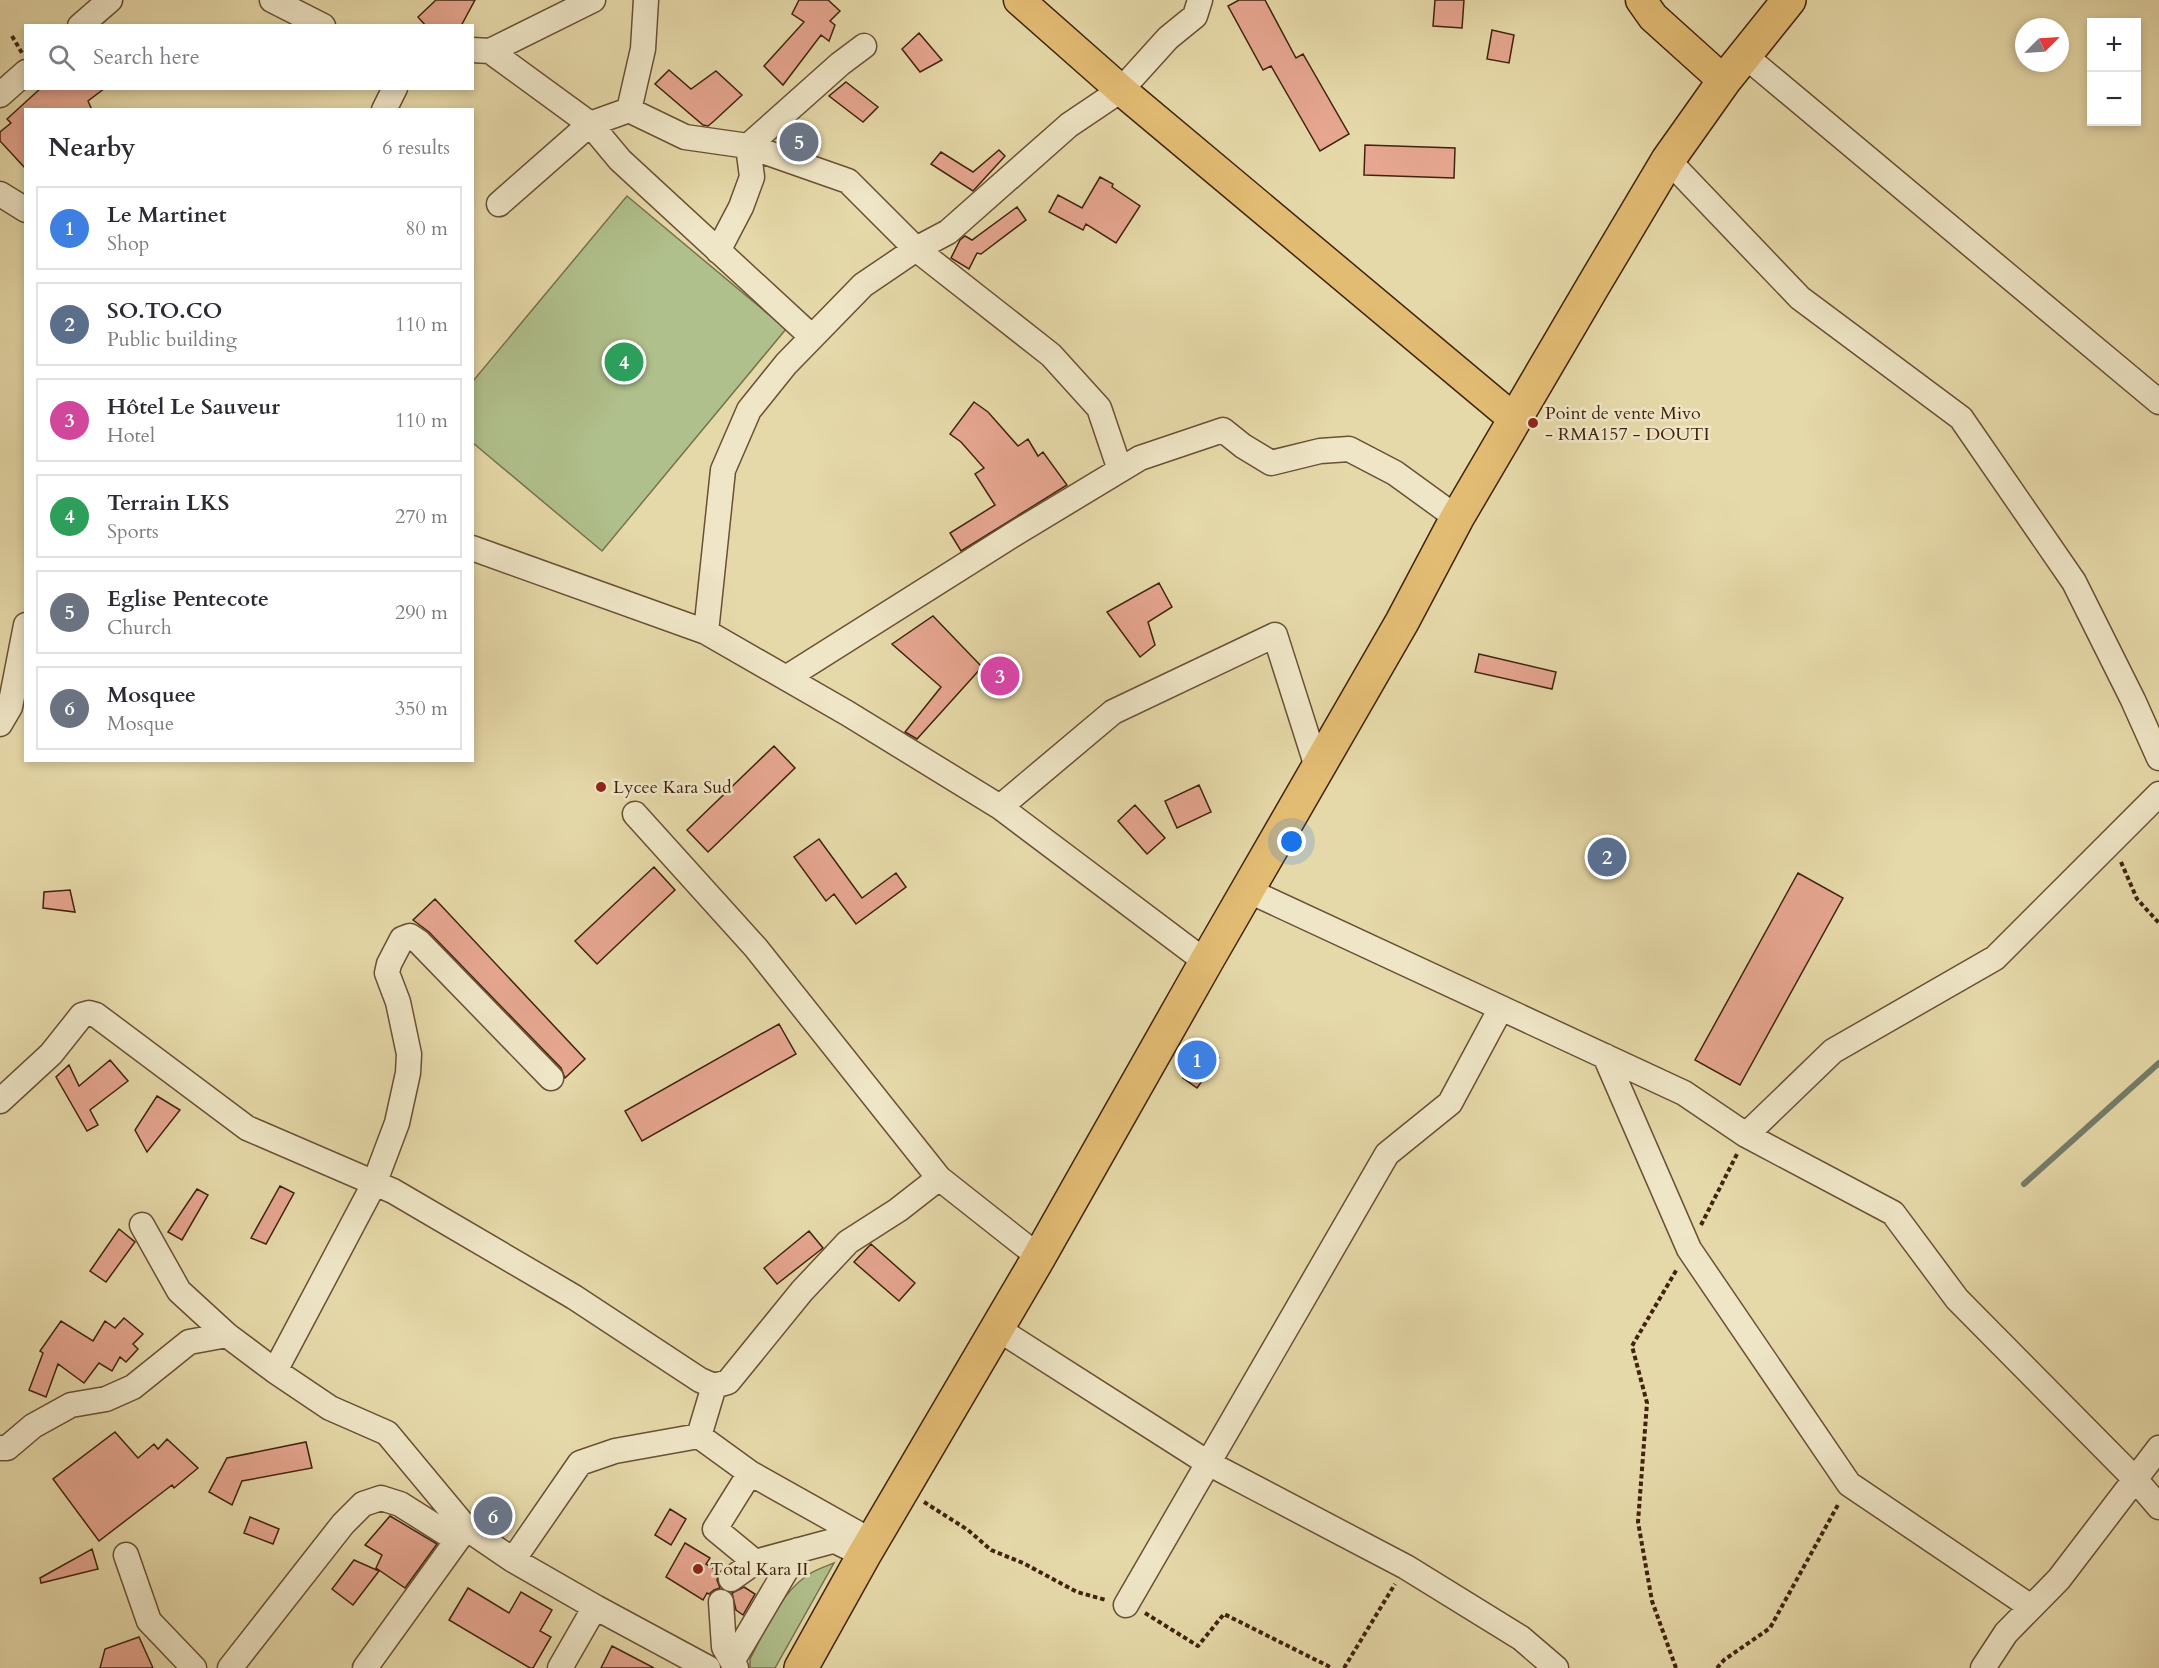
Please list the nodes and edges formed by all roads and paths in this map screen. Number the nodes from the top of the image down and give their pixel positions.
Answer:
1 (110, 0) edge
2 (593, 0) edge
3 (646, 0) edge
4 (1018, 0) edge
5 (1200, 0) edge
6 (1641, 0) edge
7 (1789, 0) edge
8 (283, 2) edge
9 (82, 24) edge
10 (320, 24) edge
11 (12, 36) dead end
12 (864, 46) dead end
13 (481, 50) edge
14 (1744, 55) junction
15 (24, 56) edge
16 (24, 74) edge
17 (1724, 81) junction
18 (394, 90) edge
19 (1121, 90) junction
20 (0, 94) edge
21 (385, 108) edge
22 (629, 110) junction
23 (590, 124) junction
24 (748, 146) junction
25 (1668, 160) junction
26 (0, 194) edge
27 (499, 204) dead end
28 (24, 209) edge
29 (916, 249) junction
30 (718, 251) junction
31 (812, 337) junction
32 (2159, 402) edge
33 (1514, 419) junction
34 (1120, 470) junction
35 (1457, 518) junction
36 (474, 549) edge
37 (706, 633) junction
38 (24, 634) edge
39 (786, 678) junction
40 (0, 724) edge
41 (2159, 758) edge
42 (1318, 770) junction
43 (2159, 794) edge
44 (1000, 807) junction
45 (635, 814) dead end
46 (2116, 838) junction
47 (1247, 890) junction
48 (2159, 923) edge
49 (1206, 962) junction
50 (1501, 1008) junction
51 (1605, 1056) junction
52 (551, 1078) dead end
53 (0, 1101) edge
54 (1746, 1135) junction
55 (939, 1178) junction
56 (374, 1184) junction
57 (142, 1225) dead end
58 (1689, 1249) junction
59 (1039, 1257) junction
60 (998, 1329) junction
61 (227, 1335) junction
62 (275, 1371) junction
63 (714, 1386) junction
64 (699, 1436) junction
65 (0, 1448) edge
66 (2159, 1448) edge
67 (1208, 1463) junction
68 (750, 1473) junction
69 (2135, 1479) junction
70 (1849, 1484) junction
71 (2159, 1507) edge
72 (462, 1534) junction
73 (868, 1548) junction
74 (798, 1550) junction
75 (126, 1555) dead end
76 (513, 1560) junction
77 (755, 1562) junction
78 (1406, 1567) junction
79 (731, 1579) dead end
80 (722, 1602) dead end
81 (1126, 1605) dead end
82 (595, 1607) junction
83 (2031, 1607) junction
84 (735, 1664) edge
85 (194, 1668) edge
86 (230, 1668) edge
87 (364, 1668) edge
88 (560, 1668) edge
89 (708, 1668) edge
90 (801, 1668) edge
91 (1344, 1668) edge
92 (1556, 1668) edge
93 (1676, 1668) edge
94 (1717, 1668) edge
95 (1983, 1668) edge

1 - 9 street
2 - 13 street
3 - 22 street
4 - 19 main road
5 - 19 street
6 - 17 main road
7 - 14 highway
8 - 10 street
11 - 15 path
12 - 24 street
13 - 23 street
14 - 17 highway
14 - 32 street
16 - 20 street
17 - 25 highway
18 - 21 street
19 - 29 street
19 - 33 main road
22 - 23 street
22 - 24 street
23 - 27 street
23 - 30 street
24 - 29 street
24 - 30 street
25 - 33 highway
25 - 41 street
26 - 28 street
29 - 31 street
29 - 34 street
30 - 31 street
31 - 37 street
33 - 35 highway
34 - 35 street
34 - 39 street
35 - 42 highway
36 - 37 street
37 - 39 street
38 - 40 street
39 - 44 street
42 - 44 street
42 - 47 highway
43 - 46 street
44 - 49 street
45 - 55 street
46 - 48 path
46 - 54 street
47 - 49 highway
47 - 50 street
49 - 59 highway
50 - 51 street
50 - 67 street
51 - 54 street
51 - 58 street
52 - 56 street
53 - 56 street
54 - 58 path
54 - 69 street
55 - 59 street
55 - 63 street
56 - 62 street
56 - 63 street
57 - 61 street
58 - 70 street
58 - 93 path
59 - 60 highway
60 - 67 street
60 - 73 highway
61 - 62 street
61 - 65 street
62 - 72 street
63 - 64 street
64 - 68 street
64 - 76 street
66 - 69 street
67 - 78 street
67 - 81 street
68 - 73 street
68 - 77 street
69 - 71 street
69 - 83 street
70 - 83 street
70 - 94 path
72 - 76 street
72 - 86 street
72 - 87 street
73 - 74 street
73 - 90 highway
74 - 77 street
74 - 84 street
75 - 85 street
76 - 82 street
77 - 79 street
78 - 91 path
78 - 92 street
80 - 84 street
82 - 88 street
82 - 89 street
83 - 95 street

